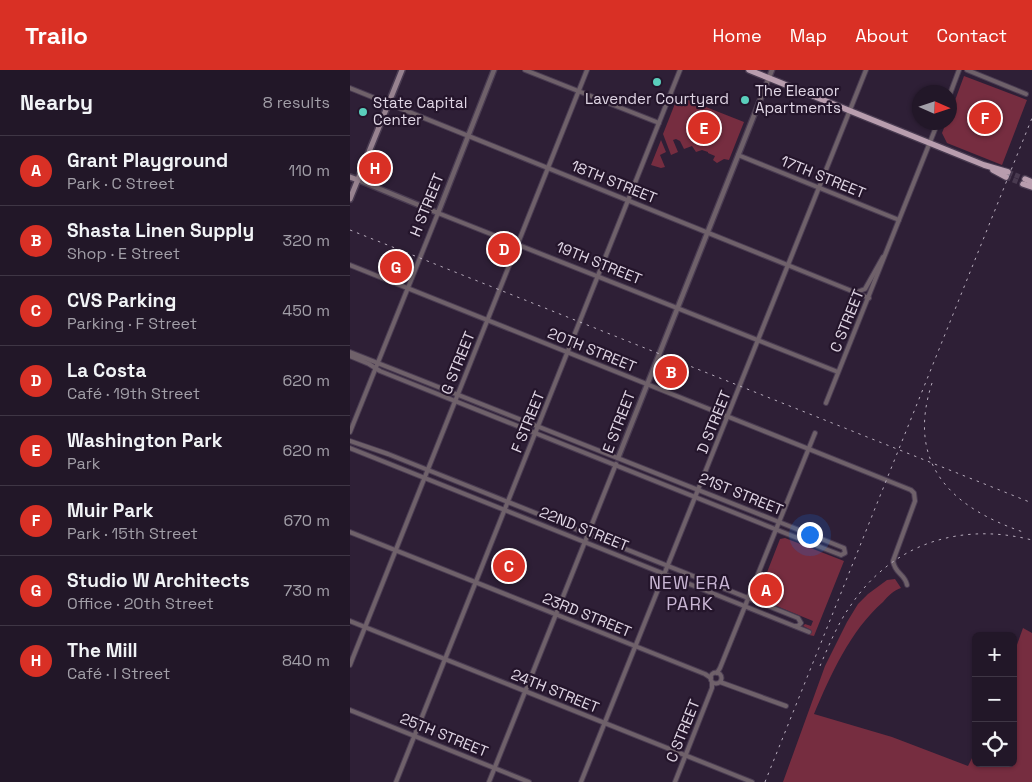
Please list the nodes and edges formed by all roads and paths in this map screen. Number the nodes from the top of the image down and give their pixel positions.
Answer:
1 (402, 70) edge
2 (494, 70) edge
3 (525, 70) edge
4 (587, 70) edge
5 (680, 70) edge
6 (749, 70) edge
7 (772, 70) edge
8 (866, 70) edge
9 (959, 70) edge
10 (967, 70) edge
11 (769, 78) junction
12 (953, 85) edge
13 (350, 88) edge
14 (579, 92) junction
15 (1026, 94) dead end
16 (388, 104) junction
17 (850, 111) junction
18 (659, 123) junction
19 (935, 130) edge
20 (469, 136) junction
21 (930, 144) junction
22 (738, 155) junction
23 (549, 168) junction
24 (1007, 174) tunnel mouth
25 (350, 177) edge
26 (358, 180) junction
27 (1032, 182) edge
28 (1032, 187) edge
29 (819, 188) junction
30 (350, 199) edge
31 (628, 200) junction
32 (438, 212) junction
33 (899, 220) junction
34 (708, 232) junction
35 (518, 244) junction
36 (889, 248) junction
37 (789, 264) junction
38 (350, 265) edge
39 (598, 276) junction
40 (408, 288) junction
41 (855, 293) junction
42 (869, 298) junction
43 (678, 308) junction
44 (487, 321) junction
45 (758, 340) junction
46 (350, 352) edge
47 (568, 353) junction
48 (350, 356) edge
49 (378, 362) junction
50 (376, 368) junction
51 (838, 372) junction
52 (647, 385) junction
53 (458, 394) junction
54 (455, 401) junction
55 (826, 403) dead end
56 (728, 416) junction
57 (538, 426) junction
58 (350, 432) edge
59 (536, 432) junction
60 (815, 433) dead end
61 (350, 441) edge
62 (350, 448) edge
63 (808, 449) junction
64 (618, 458) junction
65 (616, 465) junction
66 (428, 470) junction
67 (425, 478) junction
68 (699, 490) junction
69 (696, 497) junction
70 (508, 502) junction
71 (505, 510) junction
72 (779, 522) junction
73 (776, 529) junction
74 (350, 532) edge
75 (588, 534) junction
76 (818, 538) junction
77 (585, 542) junction
78 (815, 545) junction
79 (396, 550) junction
80 (668, 566) junction
81 (665, 574) junction
82 (476, 582) junction
83 (907, 585) dead end
84 (748, 598) junction
85 (745, 606) junction
86 (556, 615) junction
87 (350, 621) edge
88 (795, 626) junction
89 (365, 627) junction
90 (809, 632) dead end
91 (636, 647) junction
92 (445, 658) junction
93 (350, 665) edge
94 (716, 678) junction
95 (526, 691) junction
96 (786, 706) dead end
97 (350, 710) edge
98 (605, 723) junction
99 (414, 736) junction
100 (685, 755) junction
101 (494, 768) junction
102 (396, 782) edge
103 (489, 782) edge
104 (528, 782) edge
105 (581, 782) edge
106 (675, 782) edge
107 (752, 782) edge

1 - 16 main road
2 - 20 street, H STREET
3 - 14 street
4 - 14 street, G STREET
5 - 18 street, F STREET
6 - 11 main road
7 - 11 street, E STREET
8 - 17 street, D STREET
9 - 12 street
10 - 15 street
11 - 17 main road
11 - 22 street, E STREET
13 - 16 street, 18TH STREET
14 - 18 street
14 - 23 street, G STREET
16 - 20 street, 18TH STREET
16 - 26 main road
17 - 21 main road
17 - 29 street, D STREET
18 - 31 street, F STREET
19 - 21 street, C STREET
20 - 23 street, 18TH STREET
20 - 32 street, H STREET
21 - 24 main road
21 - 33 street, C STREET
22 - 29 street, 17TH STREET
22 - 34 street, E STREET
23 - 31 street, 18TH STREET
23 - 35 street, G STREET
25 - 26 main road, 19TH STREET
26 - 30 main road
26 - 32 street, 19TH STREET
27 - 28 main road
29 - 33 street, 17TH STREET
29 - 37 street, D STREET
31 - 34 street, 18TH STREET
31 - 39 street, F STREET
32 - 35 street, 19TH STREET
32 - 40 street, H STREET
33 - 36 street, C STREET
34 - 37 street, 18TH STREET
34 - 43 street, E STREET
35 - 39 street, 19TH STREET
35 - 44 street, G STREET
36 - 41 street, C STREET
36 - 42 street, C STREET
37 - 41 street, 18TH STREET
37 - 45 street, D STREET
38 - 40 street, 20TH STREET
39 - 43 street, 19TH STREET
39 - 47 street, F STREET
40 - 44 street, 20TH STREET
40 - 49 street, H STREET
41 - 42 street, 18TH STREET
42 - 51 street, C STREET
43 - 45 street, 19TH STREET
43 - 52 street, E STREET
44 - 47 street, 20TH STREET
44 - 53 street, G STREET
45 - 51 street, 19TH STREET
45 - 56 street, D STREET
46 - 49 street, 21ST STREET
47 - 52 street, 20TH STREET
47 - 57 street, F STREET
48 - 50 street, 21ST STREET
49 - 50 street, H STREET
49 - 53 street, 21ST STREET
50 - 54 street, 21ST STREET
50 - 58 street, H STREET
51 - 55 street, C STREET
52 - 56 street, 20TH STREET
52 - 64 street, E STREET
53 - 54 street, G STREET
53 - 57 street, 21ST STREET
54 - 59 street, 21ST STREET
54 - 66 street, G STREET
56 - 63 street, 20TH STREET
56 - 68 street, D STREET
57 - 59 street, F STREET
57 - 64 street, 21ST STREET
59 - 65 street, 21ST STREET
59 - 70 street, F STREET
60 - 63 street, C STREET
61 - 66 street, 22ND STREET
62 - 67 street, 22ND STREET
63 - 72 street, C STREET
63 - 83 street, 20TH STREET
64 - 65 street, E STREET
64 - 68 street, 21ST STREET
65 - 69 street, 21ST STREET
65 - 75 street, E STREET
66 - 67 street, G STREET
66 - 70 street, 22ND STREET
67 - 71 street, 22ND STREET
67 - 79 street, G STREET
68 - 69 street, D STREET
68 - 72 street, 21ST STREET
69 - 73 street, 21ST STREET
69 - 80 street, D STREET
70 - 71 street, F STREET
70 - 75 street, 22ND STREET
71 - 77 street, 22ND STREET
71 - 82 street, F STREET
72 - 73 street, C STREET
72 - 76 street, 21ST STREET
73 - 78 street, 21ST STREET
73 - 84 street, C STREET
74 - 79 street, 23RD STREET
75 - 77 street, E STREET
75 - 80 street, 22ND STREET
76 - 78 street
76 - 78 street, 21ST STREET
77 - 81 street, 22ND STREET
77 - 86 street, E STREET
79 - 82 street, 23RD STREET
79 - 89 street, G STREET
80 - 81 street, D STREET
80 - 84 street, 22ND STREET
81 - 85 street, 22ND STREET
81 - 91 street, D STREET
82 - 86 street, 23RD STREET
82 - 92 street, F STREET
84 - 85 street, C STREET
84 - 88 street, 22ND STREET
85 - 88 street, 22ND STREET
85 - 94 street, C STREET
86 - 91 street, 23RD STREET
86 - 95 street, E STREET
87 - 89 street, 24TH STREET
88 - 90 street, 22ND STREET
89 - 92 street, 24TH STREET
89 - 93 street, G STREET
91 - 94 street, 23RD STREET
91 - 98 street, D STREET
92 - 95 street, 24TH STREET
92 - 99 street, F STREET
94 - 96 street, 23RD STREET
94 - 100 street, C STREET
95 - 98 street, 24TH STREET
95 - 101 street, E STREET
97 - 99 street, 25TH STREET
98 - 100 street, 24TH STREET
98 - 105 street, D STREET
99 - 101 street, 25TH STREET
99 - 102 street, F STREET
100 - 106 street, C STREET
100 - 107 street, 24TH STREET
101 - 103 street, E STREET
101 - 104 street, 25TH STREET

